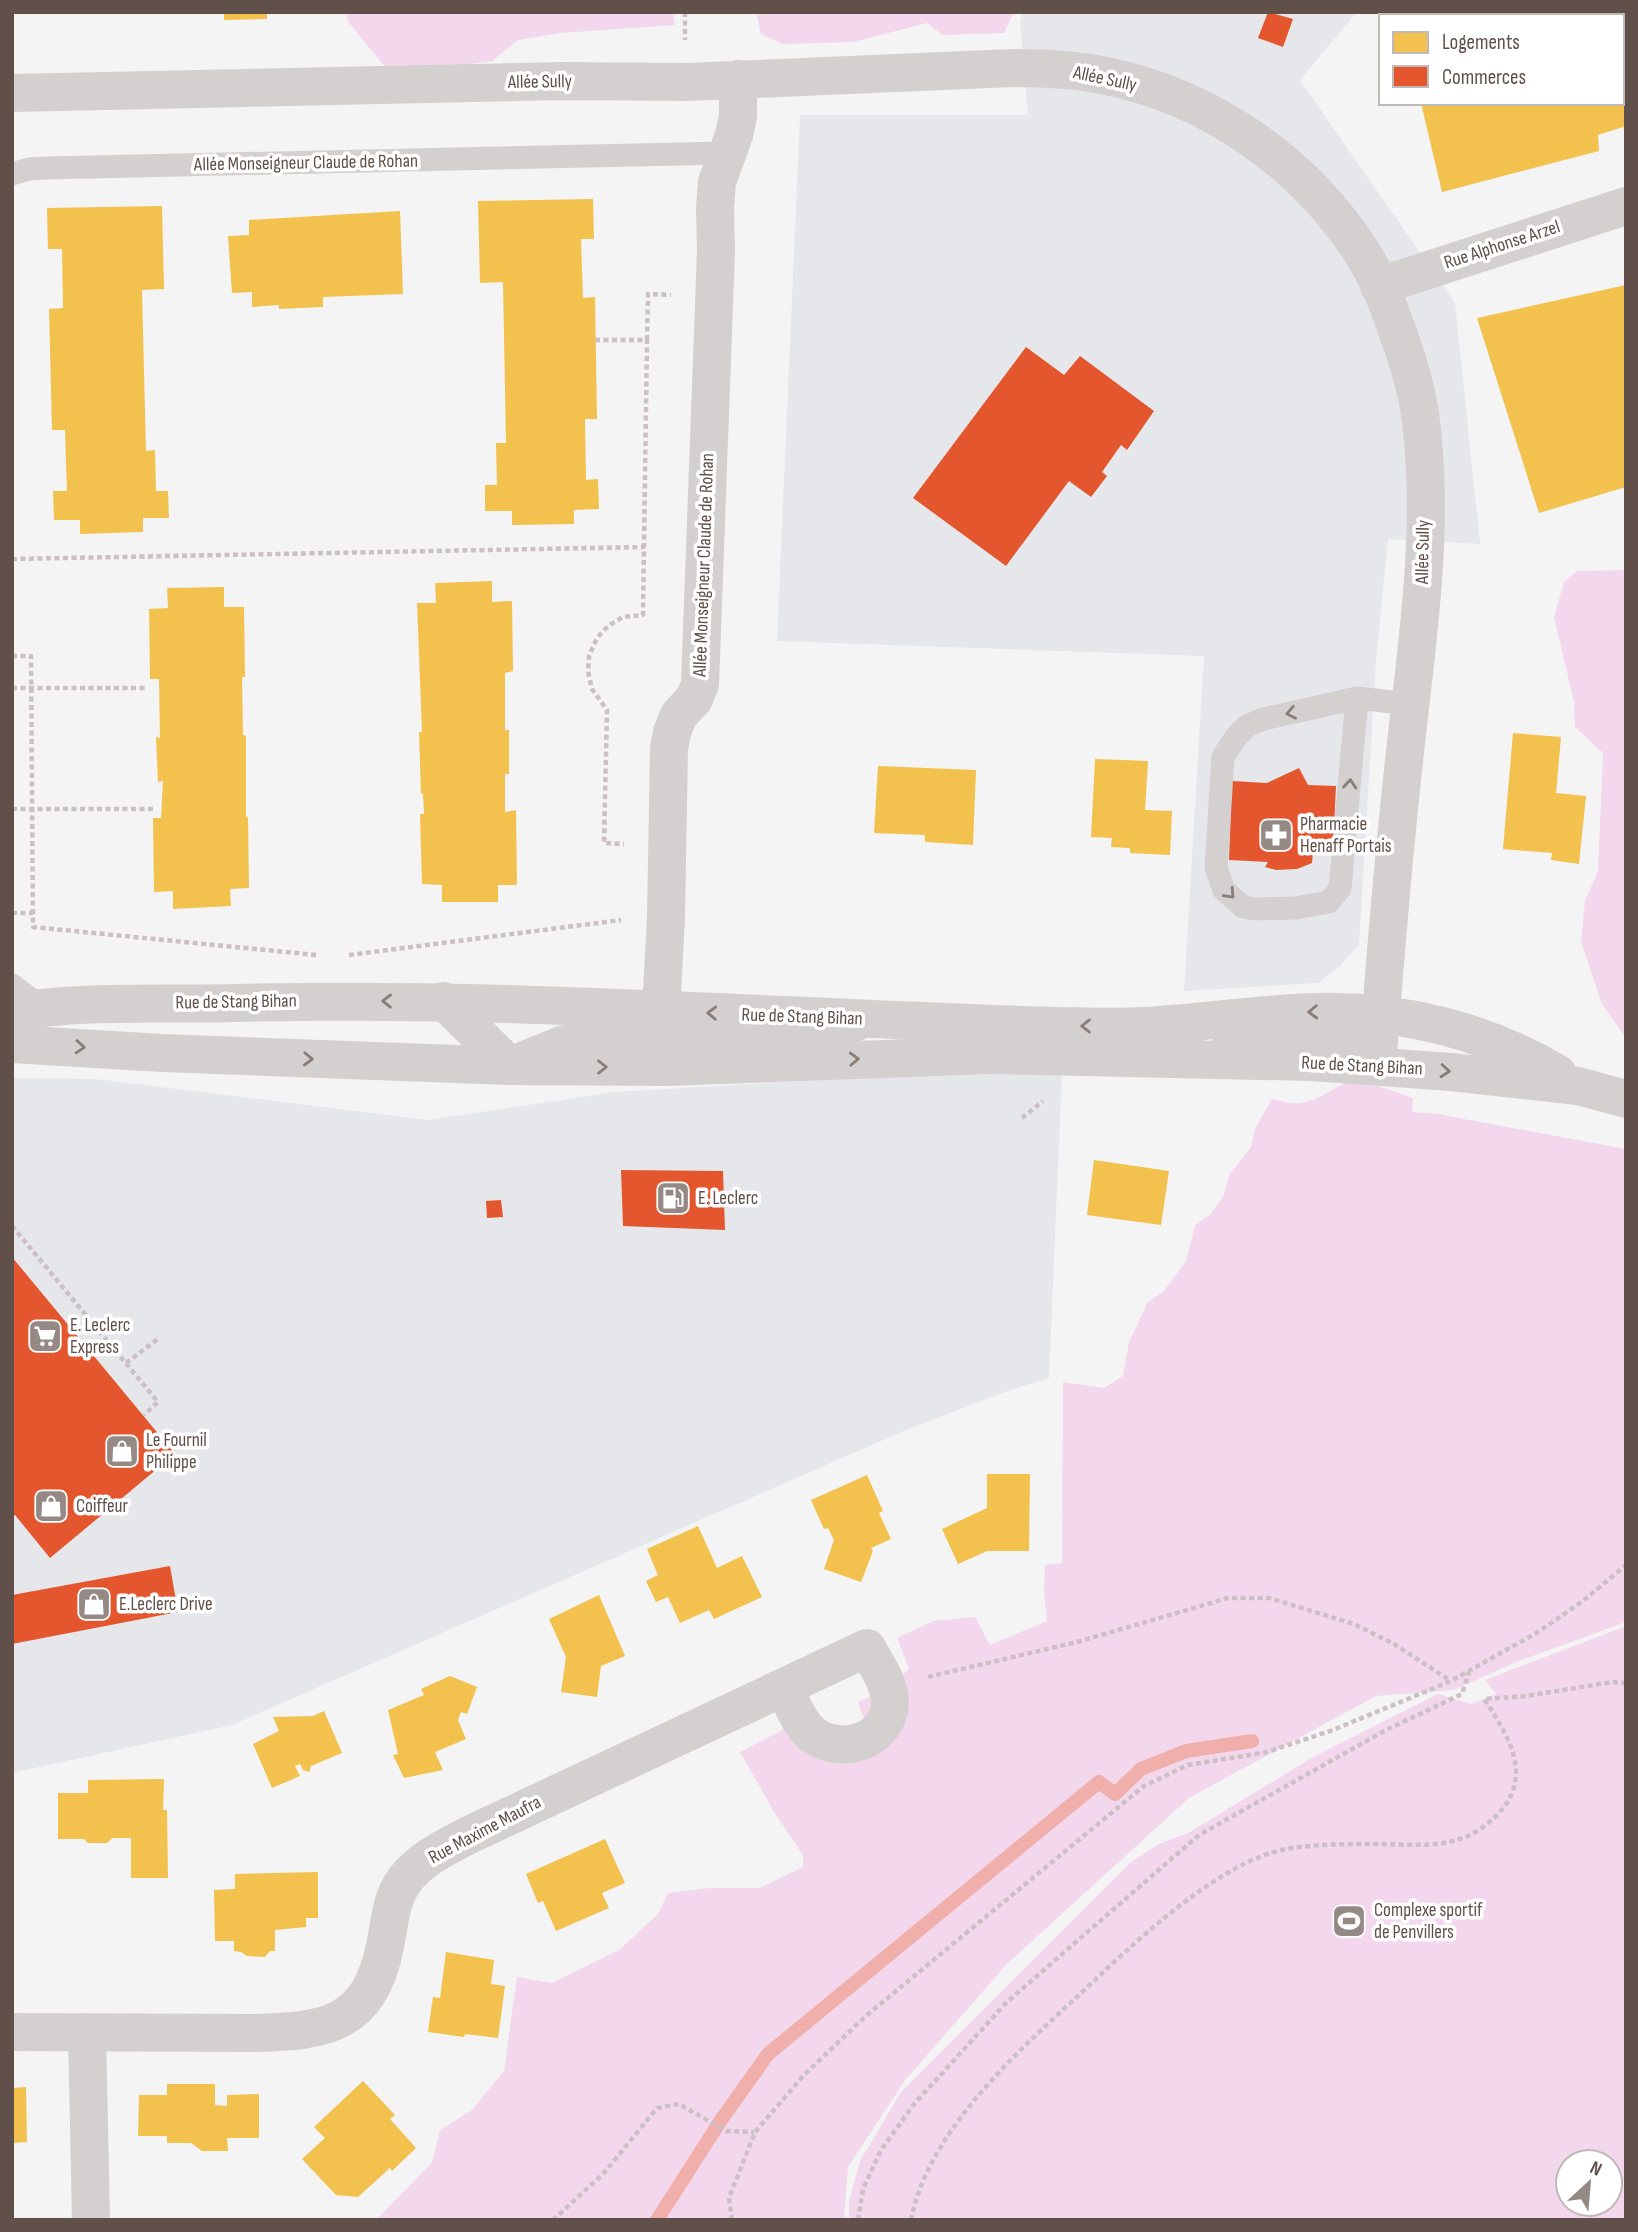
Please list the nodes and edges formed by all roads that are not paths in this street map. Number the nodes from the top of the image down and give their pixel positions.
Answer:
1 (738, 79) junction
2 (12, 93) edge
3 (726, 153) junction
4 (12, 174) edge
5 (1626, 206) edge
6 (1380, 286) junction
7 (1357, 698) junction
8 (1410, 704) junction
9 (22, 1001) edge
10 (444, 1002) junction
11 (661, 1011) junction
12 (862, 1019) junction
13 (1379, 1041) junction
14 (12, 1044) edge
15 (510, 1066) junction
16 (1578, 1086) junction
17 (1626, 1099) edge
18 (784, 1687) junction
19 (12, 2032) edge
20 (87, 2032) junction
21 (91, 2220) edge

1 - 2 street, Allée Sully
1 - 3 street, Allée Monseigneur Claude de Rohan
1 - 6 street, Allée Sully
3 - 4 lane, Allée Monseigneur Claude de Rohan
3 - 11 street, Allée Monseigneur Claude de Rohan
5 - 6 street, Rue Alphonse Arzel
6 - 8 street, Allée Sully
7 -> 7 lane
7 - 8 lane
8 - 13 street, Allée Sully
10 -> 9 street, Rue de Stang Bihan
10 - 11 street, Rue de Stang Bihan
10 - 15 street
12 -> 11 street, Rue de Stang Bihan
13 -> 12 street, Rue de Stang Bihan
12 - 15 street
15 -> 13 street, Rue de Stang Bihan
13 -> 16 street, Rue de Stang Bihan
13 - 16 street, Rue de Stang Bihan
14 -> 15 street, Rue de Stang Bihan
16 - 17 street, Rue de Stang Bihan
18 - 18 street, Rue Maxime Maufra
18 - 20 street, Rue Maxime Maufra
19 - 20 street, Rue Maxime Maufra
20 - 21 street

